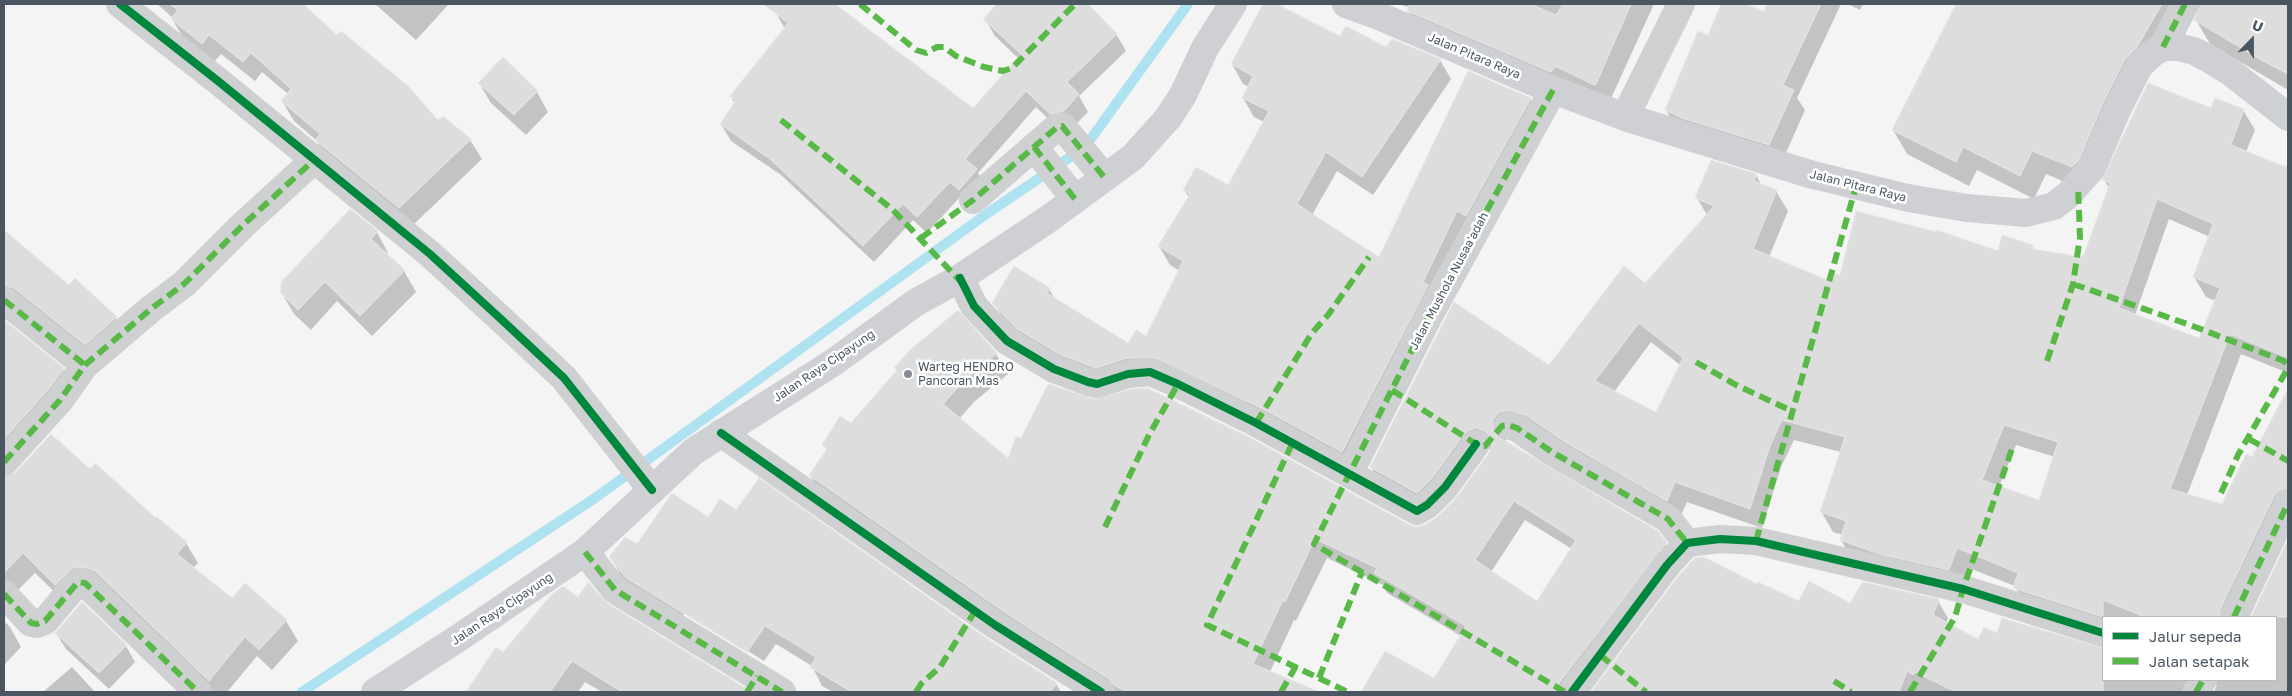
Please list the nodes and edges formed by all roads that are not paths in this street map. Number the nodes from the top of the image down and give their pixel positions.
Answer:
1 (120, 4) edge
2 (1233, 4) edge
3 (1346, 4) edge
4 (1681, 4) edge
5 (2185, 4) edge
6 (2163, 47) junction
7 (1553, 90) junction
8 (1625, 117) junction
9 (2288, 117) edge
10 (1039, 153) junction
11 (314, 160) junction
12 (1098, 169) junction
13 (1067, 191) junction
14 (973, 200) dead end
15 (960, 278) junction
16 (4, 300) edge
17 (85, 365) junction
18 (1508, 425) dead end
19 (721, 433) junction
20 (1476, 444) dead end
21 (4, 462) edge
22 (1350, 474) junction
23 (648, 484) junction
24 (2288, 503) edge
25 (1687, 543) junction
26 (585, 552) junction
27 (4, 594) edge
28 (2234, 616) edge
29 (2102, 633) edge
30 (2202, 681) edge
31 (198, 692) edge
32 (375, 692) edge
33 (782, 692) edge
34 (1101, 692) edge
35 (1572, 692) edge
36 (2196, 692) edge

1 - 11 street
2 - 12 main road, Jalan Raya Cipayung
3 - 7 main road, Jalan Pitara Raya
4 - 8 street
5 - 6 street
6 - 8 main road, Jalan Pitara Raya
6 - 9 main road
7 - 8 main road, Jalan Pitara Raya
7 - 22 street, Jalan Mushola Nusaa'adah
10 - 12 street
10 - 13 street
10 - 14 street
11 - 17 street
11 - 23 street
12 - 13 main road, Jalan Raya Cipayung
13 - 15 main road, Jalan Raya Cipayung
15 - 19 main road, Jalan Raya Cipayung
15 - 22 street
16 - 17 street
17 - 21 street
18 - 25 street
19 - 23 main road, Jalan Raya Cipayung
19 - 34 street
20 - 22 street
23 - 26 main road, Jalan Raya Cipayung
24 - 28 street
25 - 29 street
25 - 35 street
26 - 32 main road, Jalan Raya Cipayung
26 - 33 street
27 - 31 street
30 - 36 street

